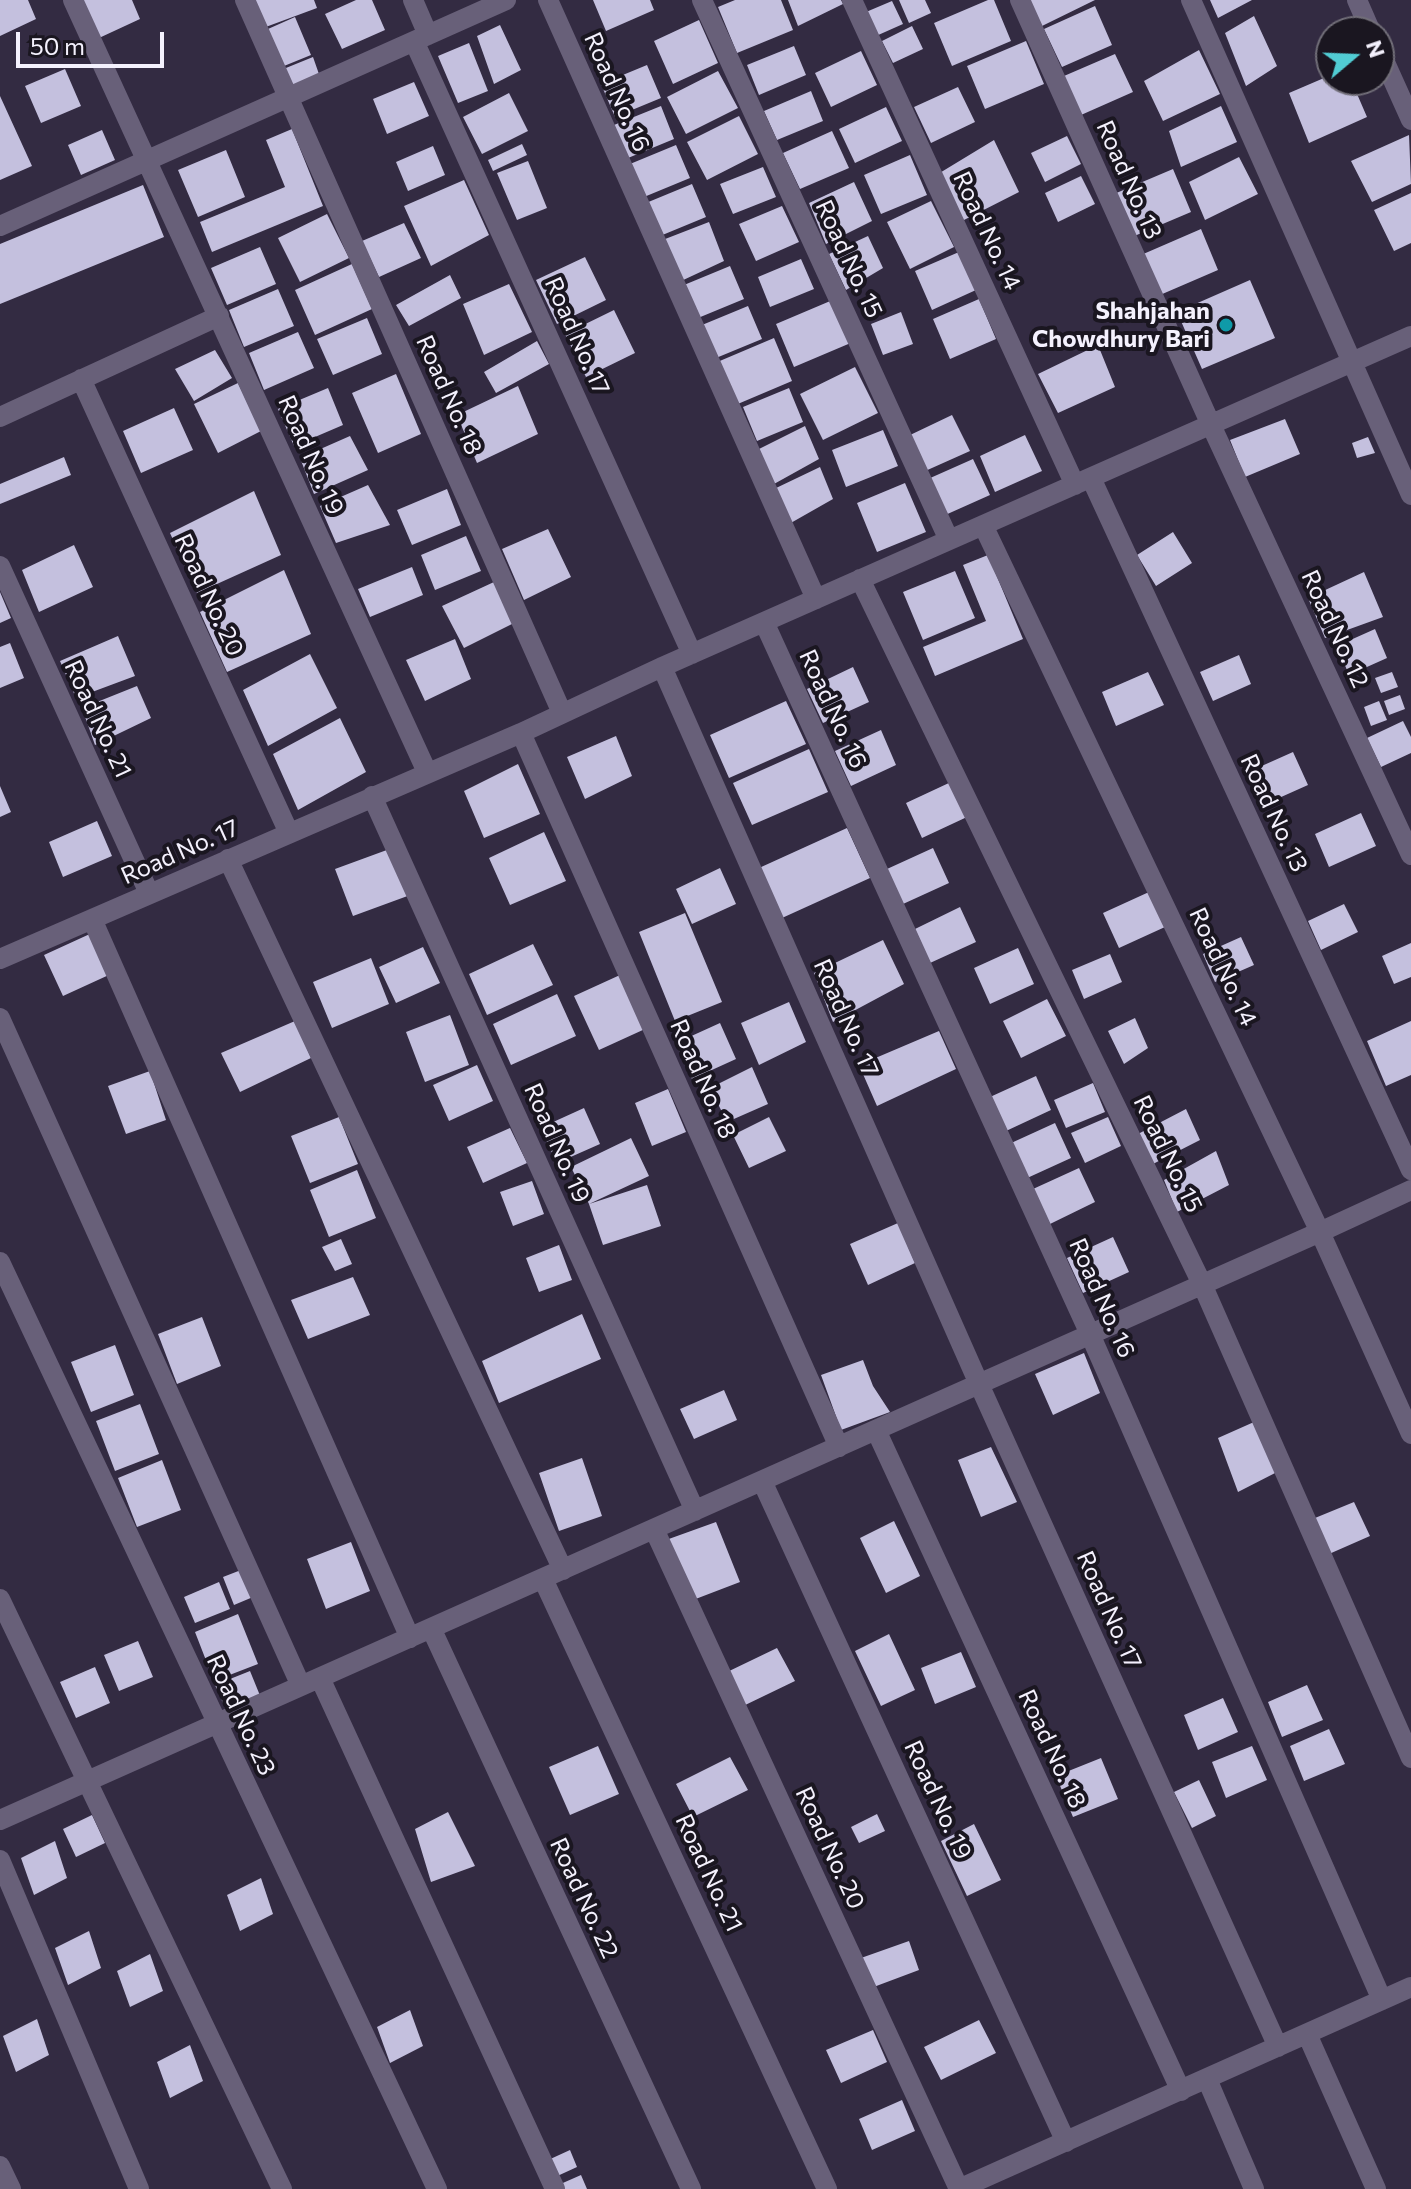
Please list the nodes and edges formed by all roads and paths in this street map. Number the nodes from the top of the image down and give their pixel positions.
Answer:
1 (73, 0) edge
2 (245, 0) edge
3 (413, 0) edge
4 (506, 0) edge
5 (548, 0) edge
6 (702, 0) edge
7 (852, 0) edge
8 (1020, 0) edge
9 (1191, 0) edge
10 (421, 38) junction
11 (1395, 84) edge
12 (288, 97) junction
13 (1411, 120) edge
14 (147, 160) junction
15 (0, 226) edge
16 (219, 316) junction
17 (1411, 336) edge
18 (1351, 363) junction
19 (81, 379) junction
20 (0, 417) edge
21 (1211, 425) junction
22 (1083, 481) junction
23 (1411, 495) edge
24 (983, 525) junction
25 (949, 540) junction
26 (0, 566) edge
27 (860, 579) junction
28 (816, 599) junction
29 (764, 622) junction
30 (692, 654) junction
31 (662, 667) junction
32 (562, 713) junction
33 (521, 733) junction
34 (427, 772) junction
35 (372, 796) junction
36 (289, 833) junction
37 (1411, 855) edge
38 (228, 859) junction
39 (149, 893) junction
40 (92, 919) junction
41 (1, 956) edge
42 (0, 1018) edge
43 (1411, 1170) edge
44 (1411, 1190) edge
45 (1320, 1232) junction
46 (0, 1262) edge
47 (1202, 1284) junction
48 (1090, 1334) junction
49 (979, 1384) junction
50 (876, 1430) junction
51 (1411, 1434) edge
52 (839, 1447) junction
53 (762, 1481) junction
54 (695, 1511) junction
55 (654, 1529) junction
56 (563, 1570) junction
57 (543, 1579) junction
58 (0, 1599) edge
59 (431, 1628) junction
60 (8, 1638) edge
61 (410, 1638) junction
62 (311, 1682) junction
63 (216, 1724) junction
64 (1411, 1758) edge
65 (89, 1781) junction
66 (0, 1820) edge
67 (0, 1860) edge
68 (1411, 1987) edge
69 (1382, 2000) junction
70 (1307, 2034) junction
71 (1278, 2047) junction
72 (1207, 2079) junction
73 (1181, 2091) junction
74 (1066, 2142) junction
75 (0, 2166) edge
76 (969, 2187) edge
77 (11, 2189) edge
78 (139, 2189) edge
79 (282, 2189) edge
80 (437, 2189) edge
81 (555, 2189) edge
82 (691, 2189) edge
83 (827, 2189) edge
84 (1254, 2189) edge
85 (1376, 2189) edge

1 - 14 street, Road No. 19
2 - 12 street, Road No. 18
3 - 10 street, Road No. 17
4 - 10 street
5 - 28 street, Road No. 16
6 - 25 street, Road No. 15
7 - 22 street, Road No. 14
8 - 21 street, Road No. 13
9 - 18 street
10 - 12 street
10 - 30 street, Road No. 17
11 - 13 street
12 - 14 street
12 - 32 street, Road No. 18
14 - 15 street
14 - 16 street, Road No. 19
16 - 19 street
16 - 34 street, Road No. 19
17 - 18 street
18 - 21 street
18 - 23 street
19 - 20 street
19 - 36 street, Road No. 20
21 - 22 street
21 - 37 street, Road No. 12
22 - 24 street
22 - 43 street, Road No. 13
24 - 25 street
24 - 45 street, Road No. 14
25 - 27 street
26 - 39 street, Road No. 21
27 - 28 street
27 - 47 street, Road No. 15
28 - 29 street
29 - 30 street
29 - 48 street, Road No. 16
30 - 31 street
31 - 32 street, Road No. 17
31 - 49 street, Road No. 17
32 - 33 street, Road No. 17
33 - 34 street, Road No. 17
33 - 52 street, Road No. 18
34 - 35 street, Road No. 17
35 - 36 street, Road No. 17
35 - 54 street, Road No. 19
36 - 38 street, Road No. 17
38 - 39 street, Road No. 17
38 - 56 street
39 - 40 street, Road No. 17
40 - 41 street, Road No. 17
40 - 61 street
42 - 62 street
44 - 45 street
45 - 47 street
45 - 51 street, Road No. 14
46 - 63 street, Road No. 23
47 - 48 street
47 - 64 street, Road No. 15
48 - 49 street
48 - 69 street, Road No. 16
49 - 50 street
49 - 71 street, Road No. 17
50 - 52 street
50 - 73 street, Road No. 18
52 - 53 street
53 - 54 street
53 - 74 street, Road No. 19
54 - 55 street
55 - 56 street
55 - 76 street, Road No. 20
56 - 57 street
57 - 59 street
57 - 83 street, Road No. 21
58 - 60 street
59 - 61 street
59 - 82 street, Road No. 22
60 - 65 street
61 - 62 street
62 - 63 street
62 - 81 street
63 - 65 street
63 - 80 street, Road No. 23
65 - 66 street
65 - 79 street
67 - 78 street
68 - 69 street
69 - 70 street
70 - 71 street
70 - 85 street
71 - 72 street
72 - 73 street
72 - 84 street
73 - 74 street
74 - 76 street
75 - 77 street

